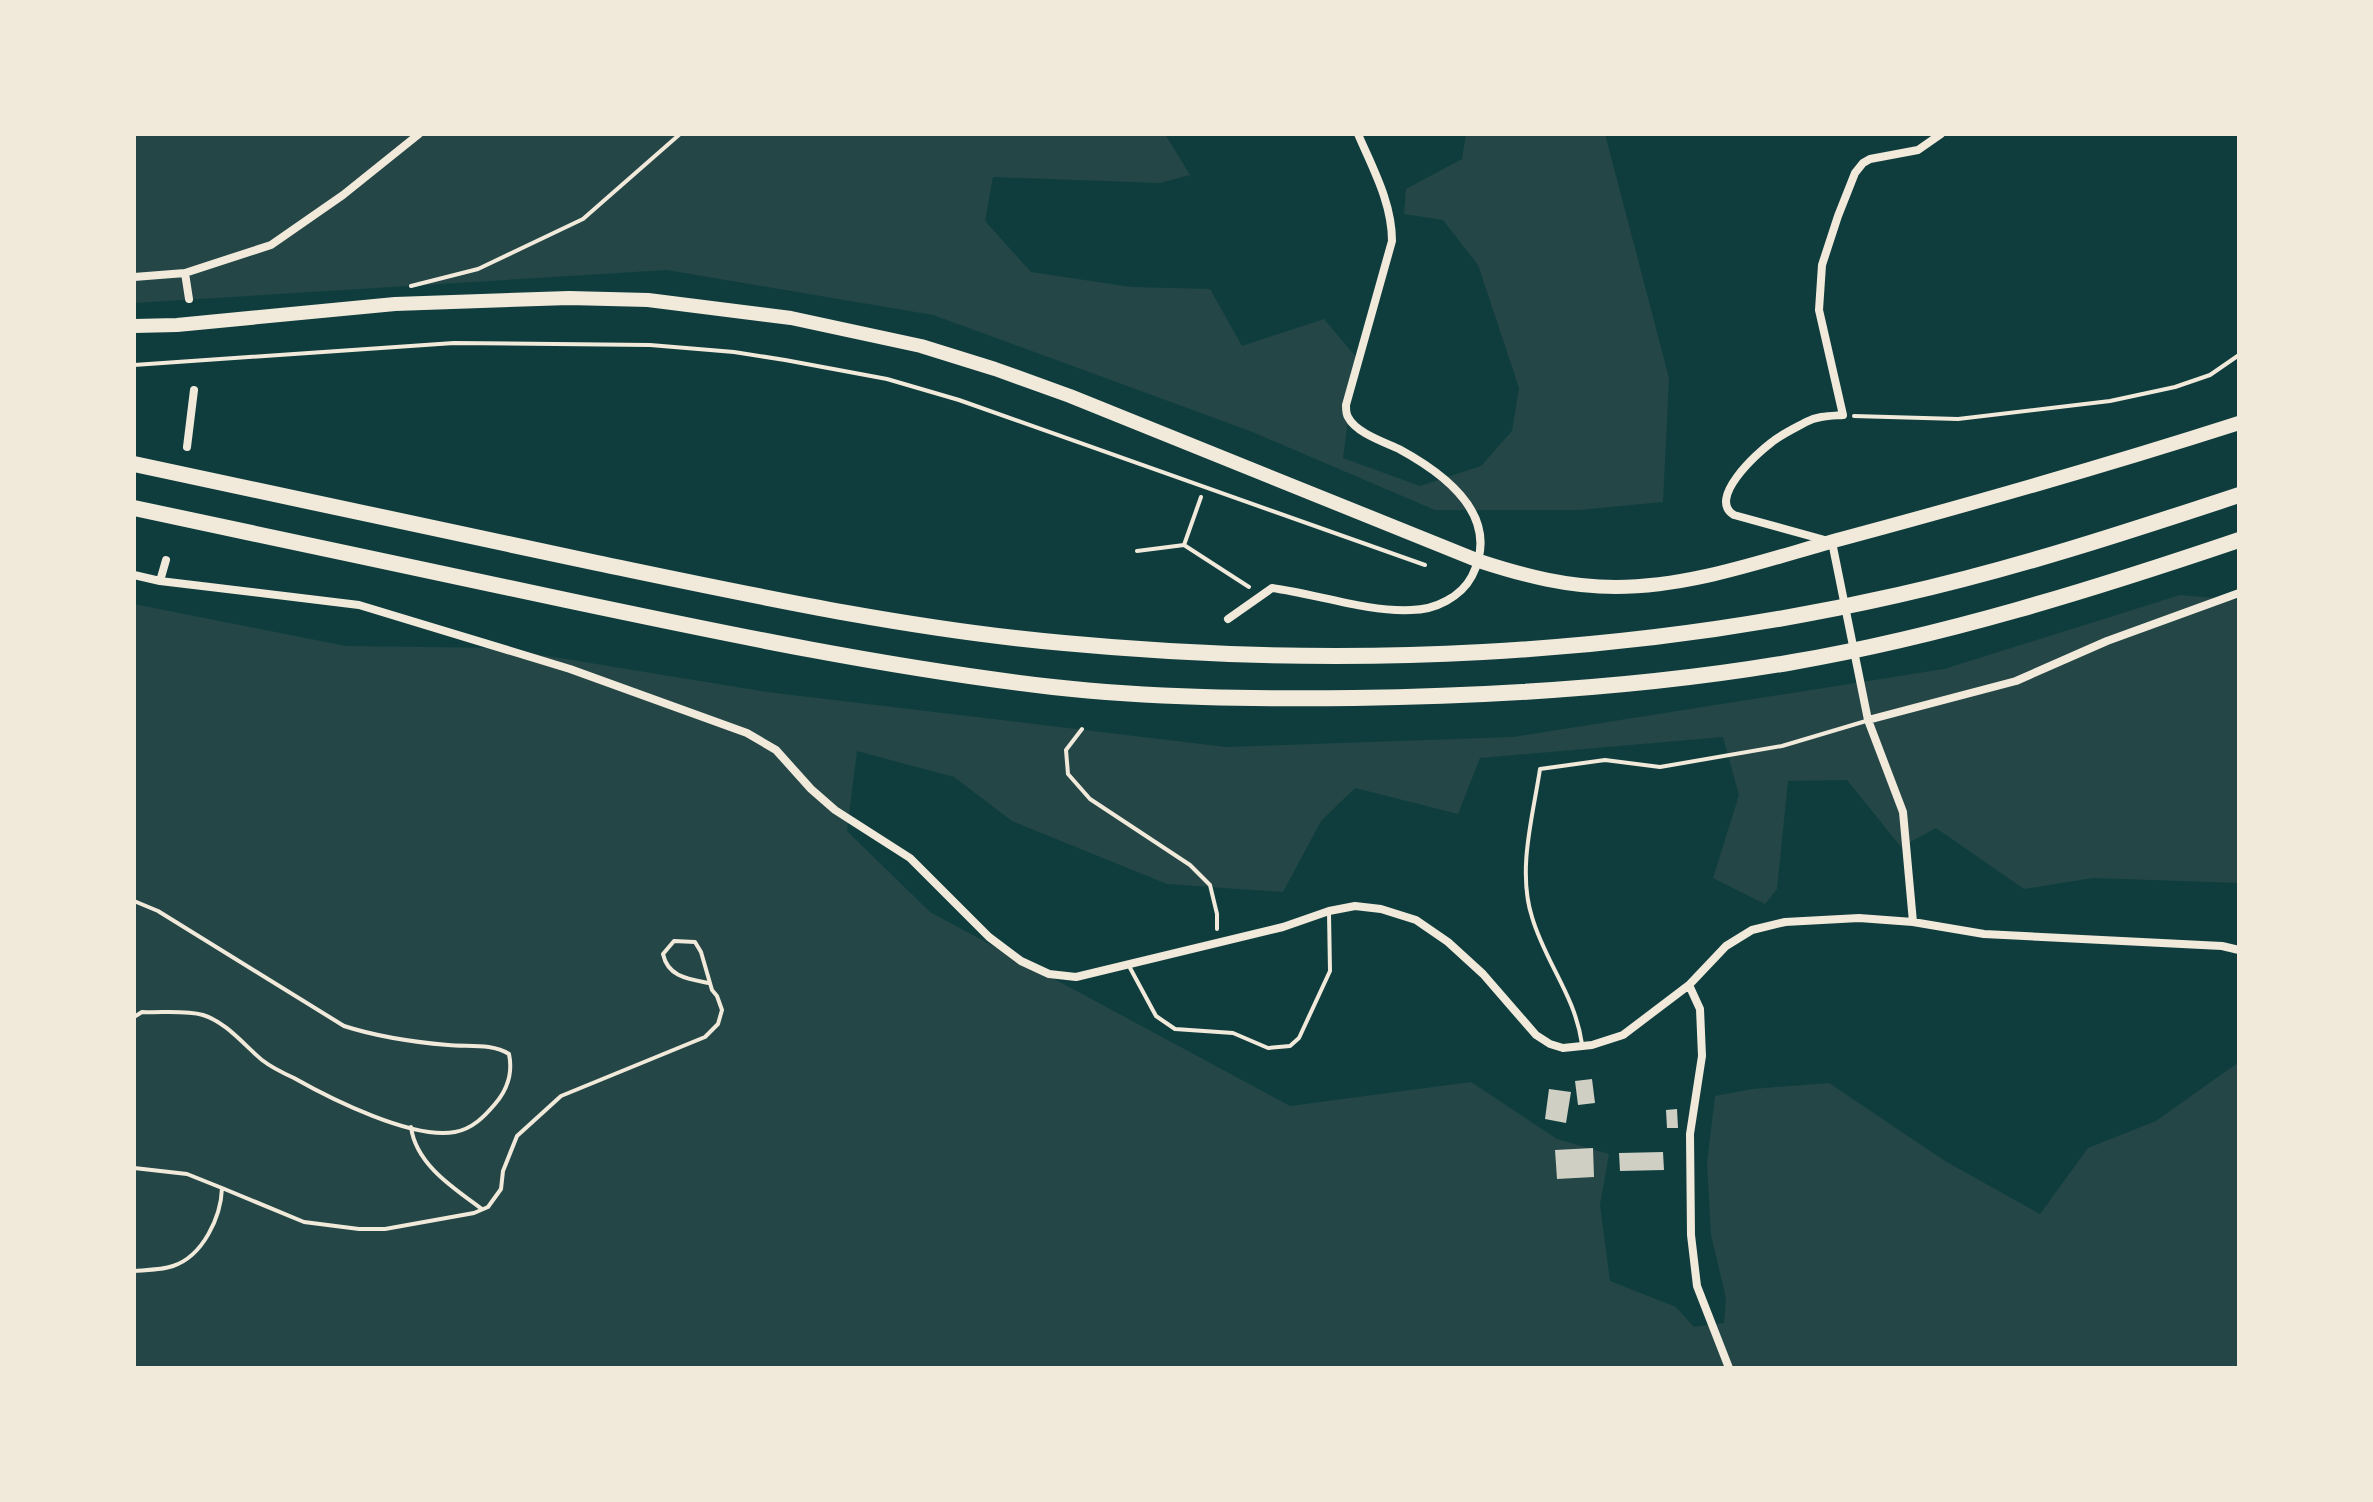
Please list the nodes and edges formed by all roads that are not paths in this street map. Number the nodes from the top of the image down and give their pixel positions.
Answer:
1 (419, 134) edge
2 (1358, 134) edge
3 (1941, 134) edge
4 (185, 273) junction
5 (134, 277) edge
6 (189, 299) dead end
7 (134, 326) edge
8 (134, 365) edge
9 (194, 390) dead end
10 (2239, 423) edge
11 (187, 447) dead end
12 (134, 464) edge
13 (2239, 495) edge
14 (134, 508) edge
15 (2239, 540) edge
16 (1832, 542) junction
17 (166, 560) dead end
18 (1479, 561) junction
19 (1425, 565) dead end
20 (134, 575) edge
21 (160, 581) junction
22 (2239, 593) edge
23 (1228, 619) dead end
24 (1868, 720) junction
25 (1329, 911) junction
26 (1913, 922) junction
27 (2239, 950) edge
28 (1129, 966) junction
29 (1689, 985) junction
30 (1582, 1046) junction
31 (1729, 1368) edge

1 - 4 street
2 - 18 street
3 - 16 street
4 - 5 street
4 - 6 street
7 - 18 main road
8 - 19 lane
9 - 11 street
10 - 16 main road
12 - 13 highway
14 - 15 highway
16 - 18 main road
16 - 24 street
17 - 21 street
18 - 23 street
20 - 21 street
21 - 28 street
22 - 24 street
24 - 26 street
24 - 30 lane
25 - 28 street
25 - 28 lane
25 - 30 street
26 - 27 street
26 - 29 street
29 - 30 street
29 - 31 street

